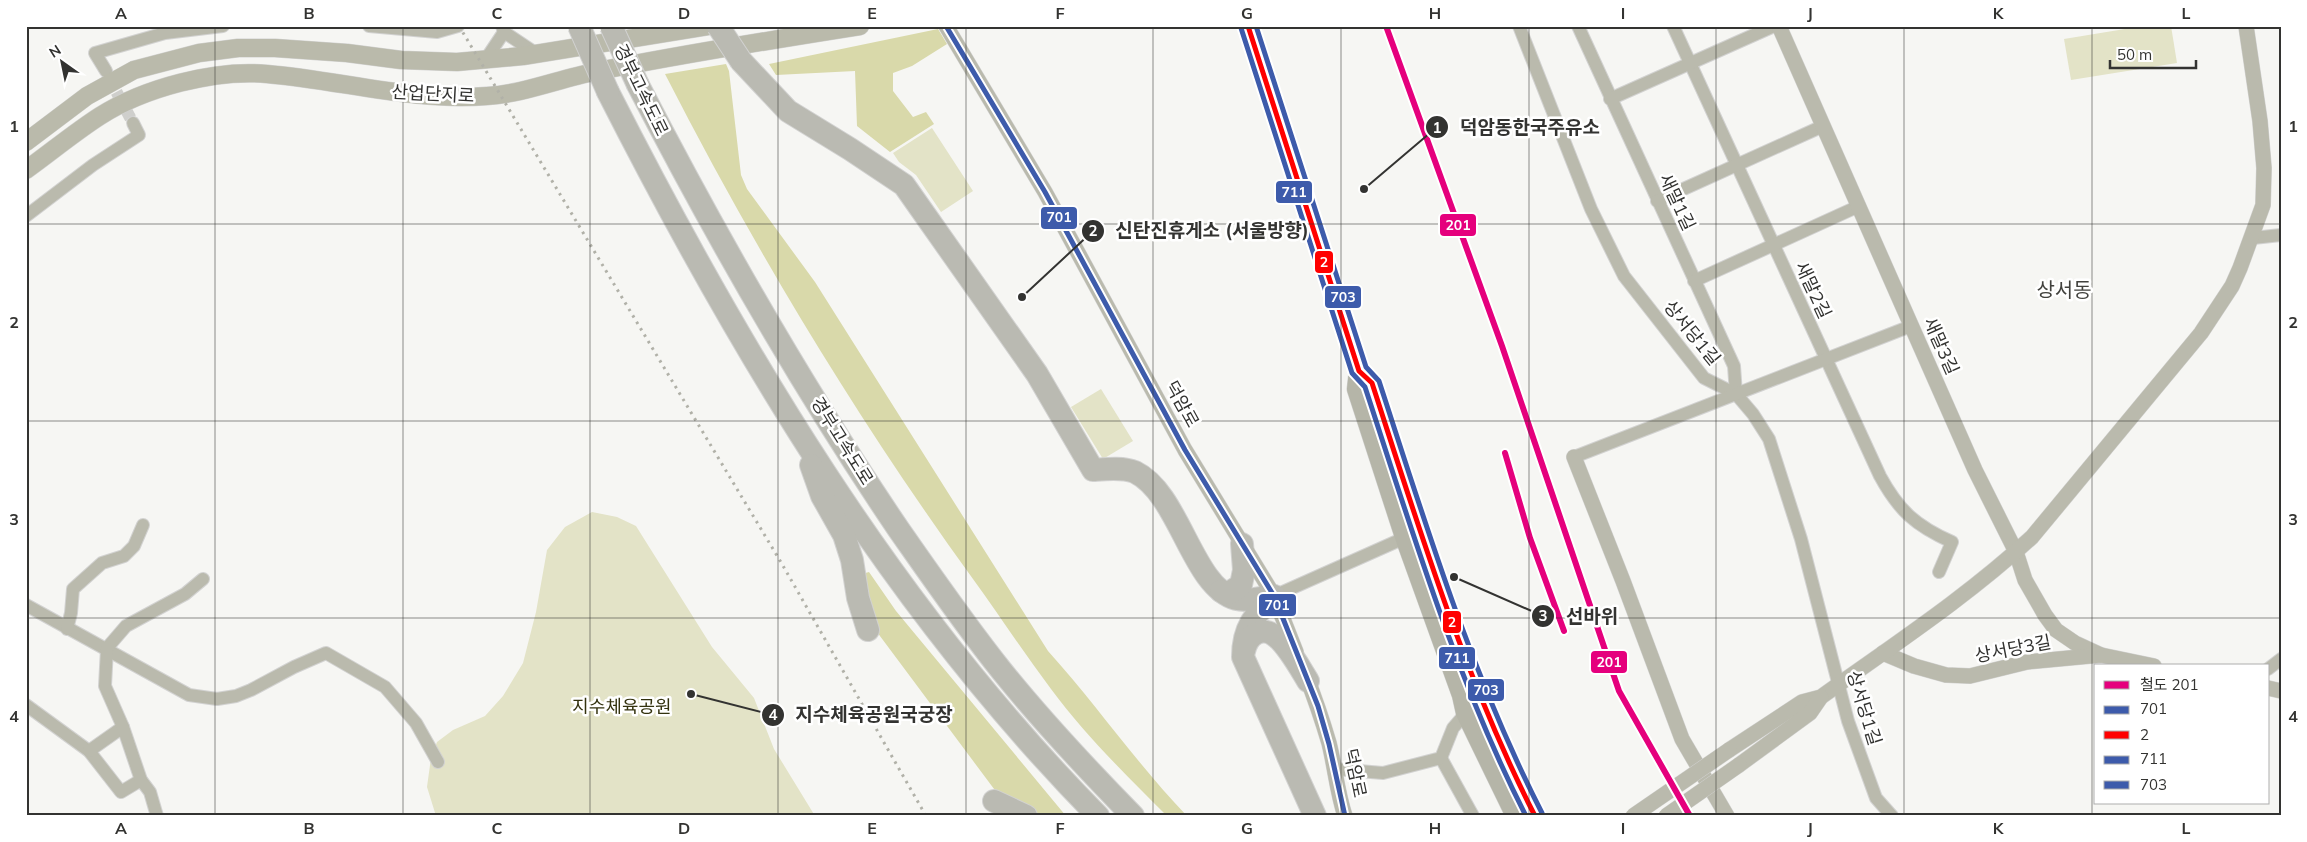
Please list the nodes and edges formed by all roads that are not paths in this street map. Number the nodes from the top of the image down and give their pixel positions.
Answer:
1 (223, 26) edge
2 (369, 26) edge
3 (458, 26) edge
4 (579, 26) edge
5 (611, 26) edge
6 (708, 26) edge
7 (718, 26) edge
8 (860, 26) edge
9 (946, 26) edge
10 (1248, 26) edge
11 (1519, 26) edge
12 (1578, 26) edge
13 (1673, 26) edge
14 (1774, 26) edge
15 (1779, 26) edge
16 (2246, 26) edge
17 (503, 29) edge
18 (537, 54) junction
19 (486, 59) junction
20 (1690, 63) junction
21 (106, 71) tunnel mouth
22 (1610, 99) junction
23 (133, 123) tunnel mouth
24 (1823, 126) junction
25 (26, 142) edge
26 (1737, 165) junction
27 (26, 170) edge
28 (1657, 200) junction
29 (1859, 206) junction
30 (26, 216) edge
31 (2281, 235) edge
32 (2252, 238) junction
33 (1774, 245) junction
34 (1694, 281) junction
35 (1911, 326) junction
36 (1826, 359) junction
37 (1736, 394) junction
38 (801, 435) junction
39 (1574, 458) joint
40 (143, 526) dead end
41 (1413, 534) junction
42 (1242, 544) junction
43 (2016, 552) junction
44 (1939, 572) dead end
45 (203, 579) dead end
46 (1221, 591) junction
47 (1274, 596) junction
48 (26, 605) edge
49 (67, 629) junction
50 (868, 630) dead end
51 (107, 648) junction
52 (1883, 653) junction
53 (2100, 655) junction
54 (1243, 657) junction
55 (2281, 659) edge
56 (2144, 664) edge
57 (2270, 667) edge
58 (1308, 681) junction
59 (1838, 685) junction
60 (1821, 697) junction
61 (26, 705) edge
62 (1466, 713) junction
63 (122, 727) junction
64 (89, 751) junction
65 (1440, 758) junction
66 (438, 762) dead end
67 (1334, 769) junction
68 (141, 780) junction
69 (994, 802) dead end
70 (157, 816) edge
71 (1026, 816) edge
72 (1098, 816) edge
73 (1132, 816) edge
74 (1315, 816) edge
75 (1345, 816) edge
76 (1473, 816) edge
77 (1516, 816) edge
78 (1535, 816) edge
79 (1634, 816) edge
80 (1666, 816) edge
81 (1727, 816) edge
82 (1892, 816) edge

1 - 21 street
2 - 3 street
4 - 38 highway, 경부고속도로, bridge
5 - 73 highway, 경부고속도로, bridge
6 - 18 main road, 산업단지로
7 - 46 highway, bridge
8 - 27 main road, 산업단지로
9 - 42 street, 덕암로
10 - 41 main road
11 - 37 street, 상서당1길
12 - 22 street, 새말1길
13 - 20 street, 새말2길
14 - 20 street
15 - 24 street, 새말3길
16 - 32 street
17 - 18 street
17 - 19 street
18 - 19 main road, 산업단지로
19 - 25 main road, 산업단지로
20 - 22 street
20 - 26 street, 새말2길
22 - 28 street, 새말1길
23 - 30 street
24 - 26 street
24 - 29 street, 새말3길
26 - 28 street
26 - 33 street, 새말2길
28 - 34 street, 새말1길
29 - 33 street
29 - 35 street, 새말3길
31 - 32 street
32 - 43 street
33 - 34 street
33 - 36 street, 새말2길
34 - 37 street, 새말1길
35 - 36 street
35 - 43 street, 새말3길
36 - 37 street
36 - 44 street, 새말2길
37 - 39 street
37 - 59 street, 상서당1길
38 - 50 highway
38 - 72 highway, 경부고속도로
39 - 81 street
40 - 49 street
41 - 47 street
41 - 62 main road
41 - 78 main road
42 - 46 highway
42 - 47 street, 덕암로
43 - 52 street
43 - 53 street, 새말3길
45 - 51 street
46 - 47 highway
47 - 54 highway
47 - 58 street, 덕암로
48 - 49 street
49 - 51 street
51 - 63 street
51 - 66 street
52 - 53 street, 상서당3길
52 - 59 street
53 - 56 street, 상서당3길
54 - 58 highway
54 - 74 highway
55 - 57 street
58 - 67 street, 덕암로
59 - 60 street
59 - 82 street, 상서당1길
60 - 79 street, bridge
60 - 80 street, bridge
61 - 64 street
62 - 65 street
62 - 77 main road
63 - 64 street
63 - 68 street
64 - 68 street
65 - 67 street
65 - 76 street
67 - 75 street, 덕암로
68 - 70 street
69 - 71 highway

